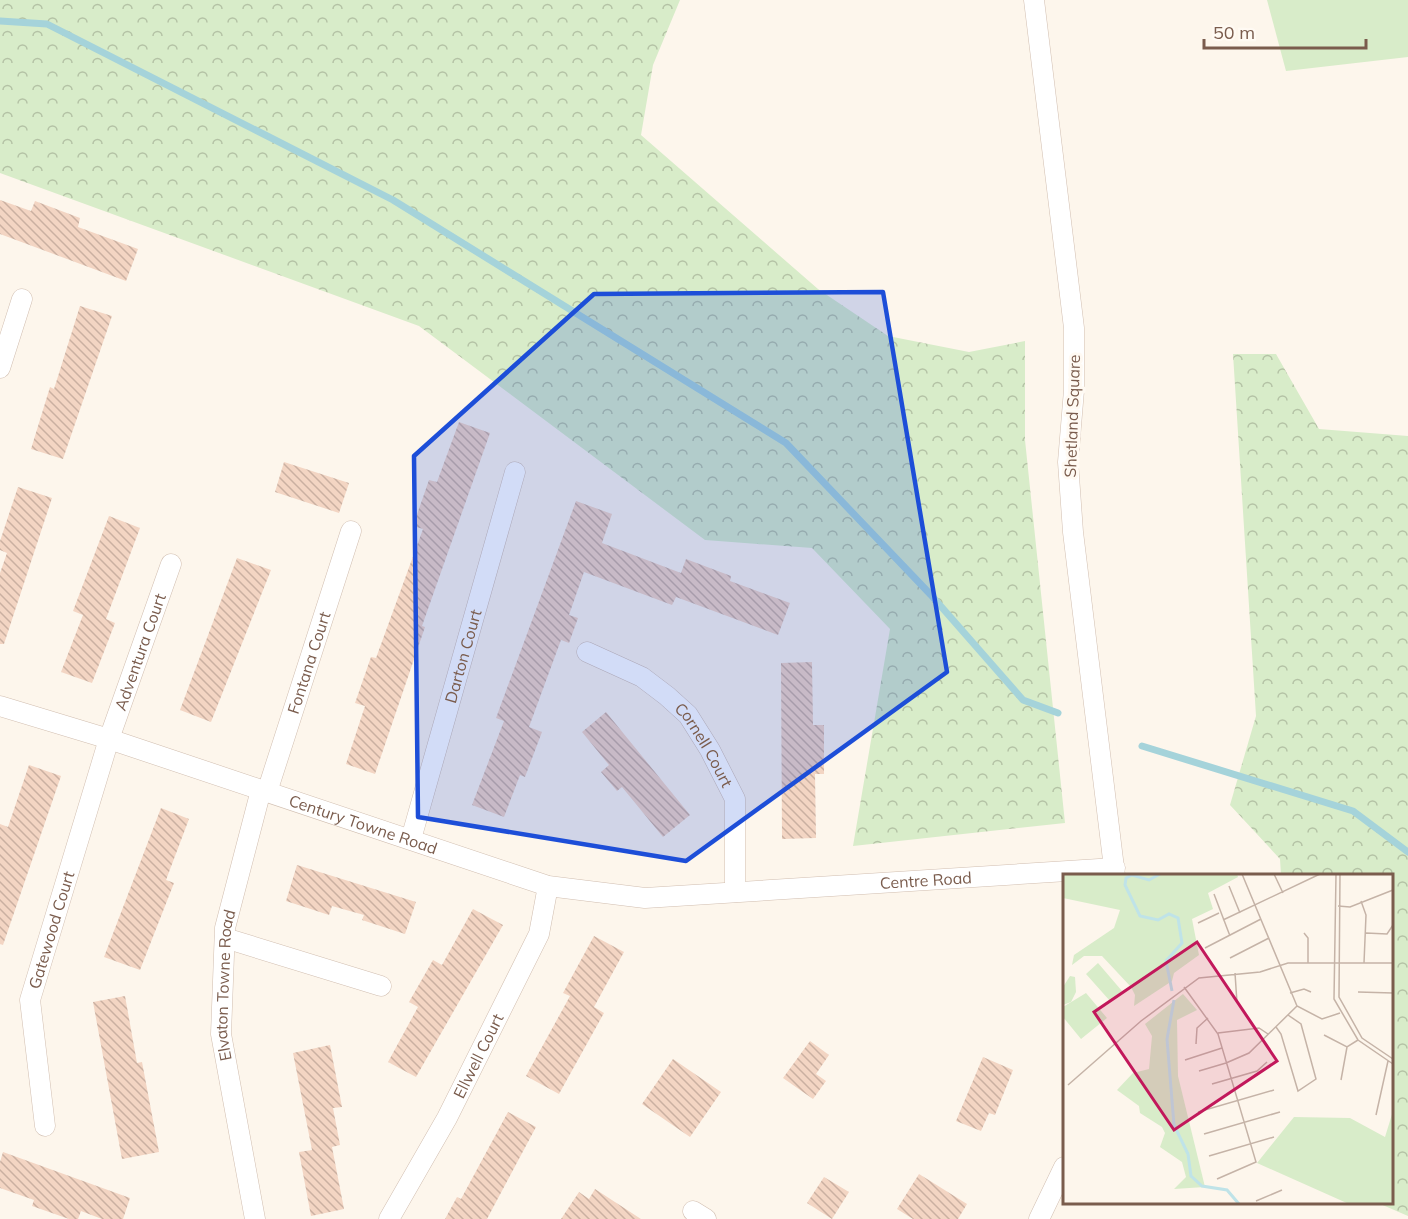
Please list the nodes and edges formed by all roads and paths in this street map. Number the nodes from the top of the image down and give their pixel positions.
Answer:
1 (1034, 0) edge
2 (22, 299) dead end
3 (0, 368) edge
4 (515, 472) dead end
5 (351, 531) dead end
6 (171, 564) dead end
7 (587, 652) dead end
8 (0, 706) edge
9 (109, 739) junction
10 (264, 791) junction
11 (411, 839) junction
12 (1114, 872) edge
13 (1076, 874) edge
14 (1063, 875) edge
15 (548, 886) junction
16 (735, 892) junction
17 (225, 938) junction
18 (381, 986) dead end
19 (45, 1126) dead end
20 (1063, 1171) edge
21 (255, 1219) edge
22 (389, 1219) edge
23 (1039, 1219) edge

1 - 12 street, Shetland Square
2 - 3 street
4 - 11 street, Darton Court
5 - 10 street, Fontana Court
6 - 9 street, Adventura Court
7 - 16 street, Cornell Court
8 - 9 street, Century Towne Road
9 - 10 street, Century Towne Road
9 - 19 street, Gatewood Court
10 - 11 street, Century Towne Road
10 - 17 street, Elvaton Towne Road
11 - 15 street, Century Towne Road
12 - 13 street, Centre Road
14 - 16 street, Centre Road
15 - 16 street, Century Towne Road
15 - 22 street, Ellwell Court
17 - 18 street
17 - 21 street, Elvaton Towne Road
20 - 23 street

